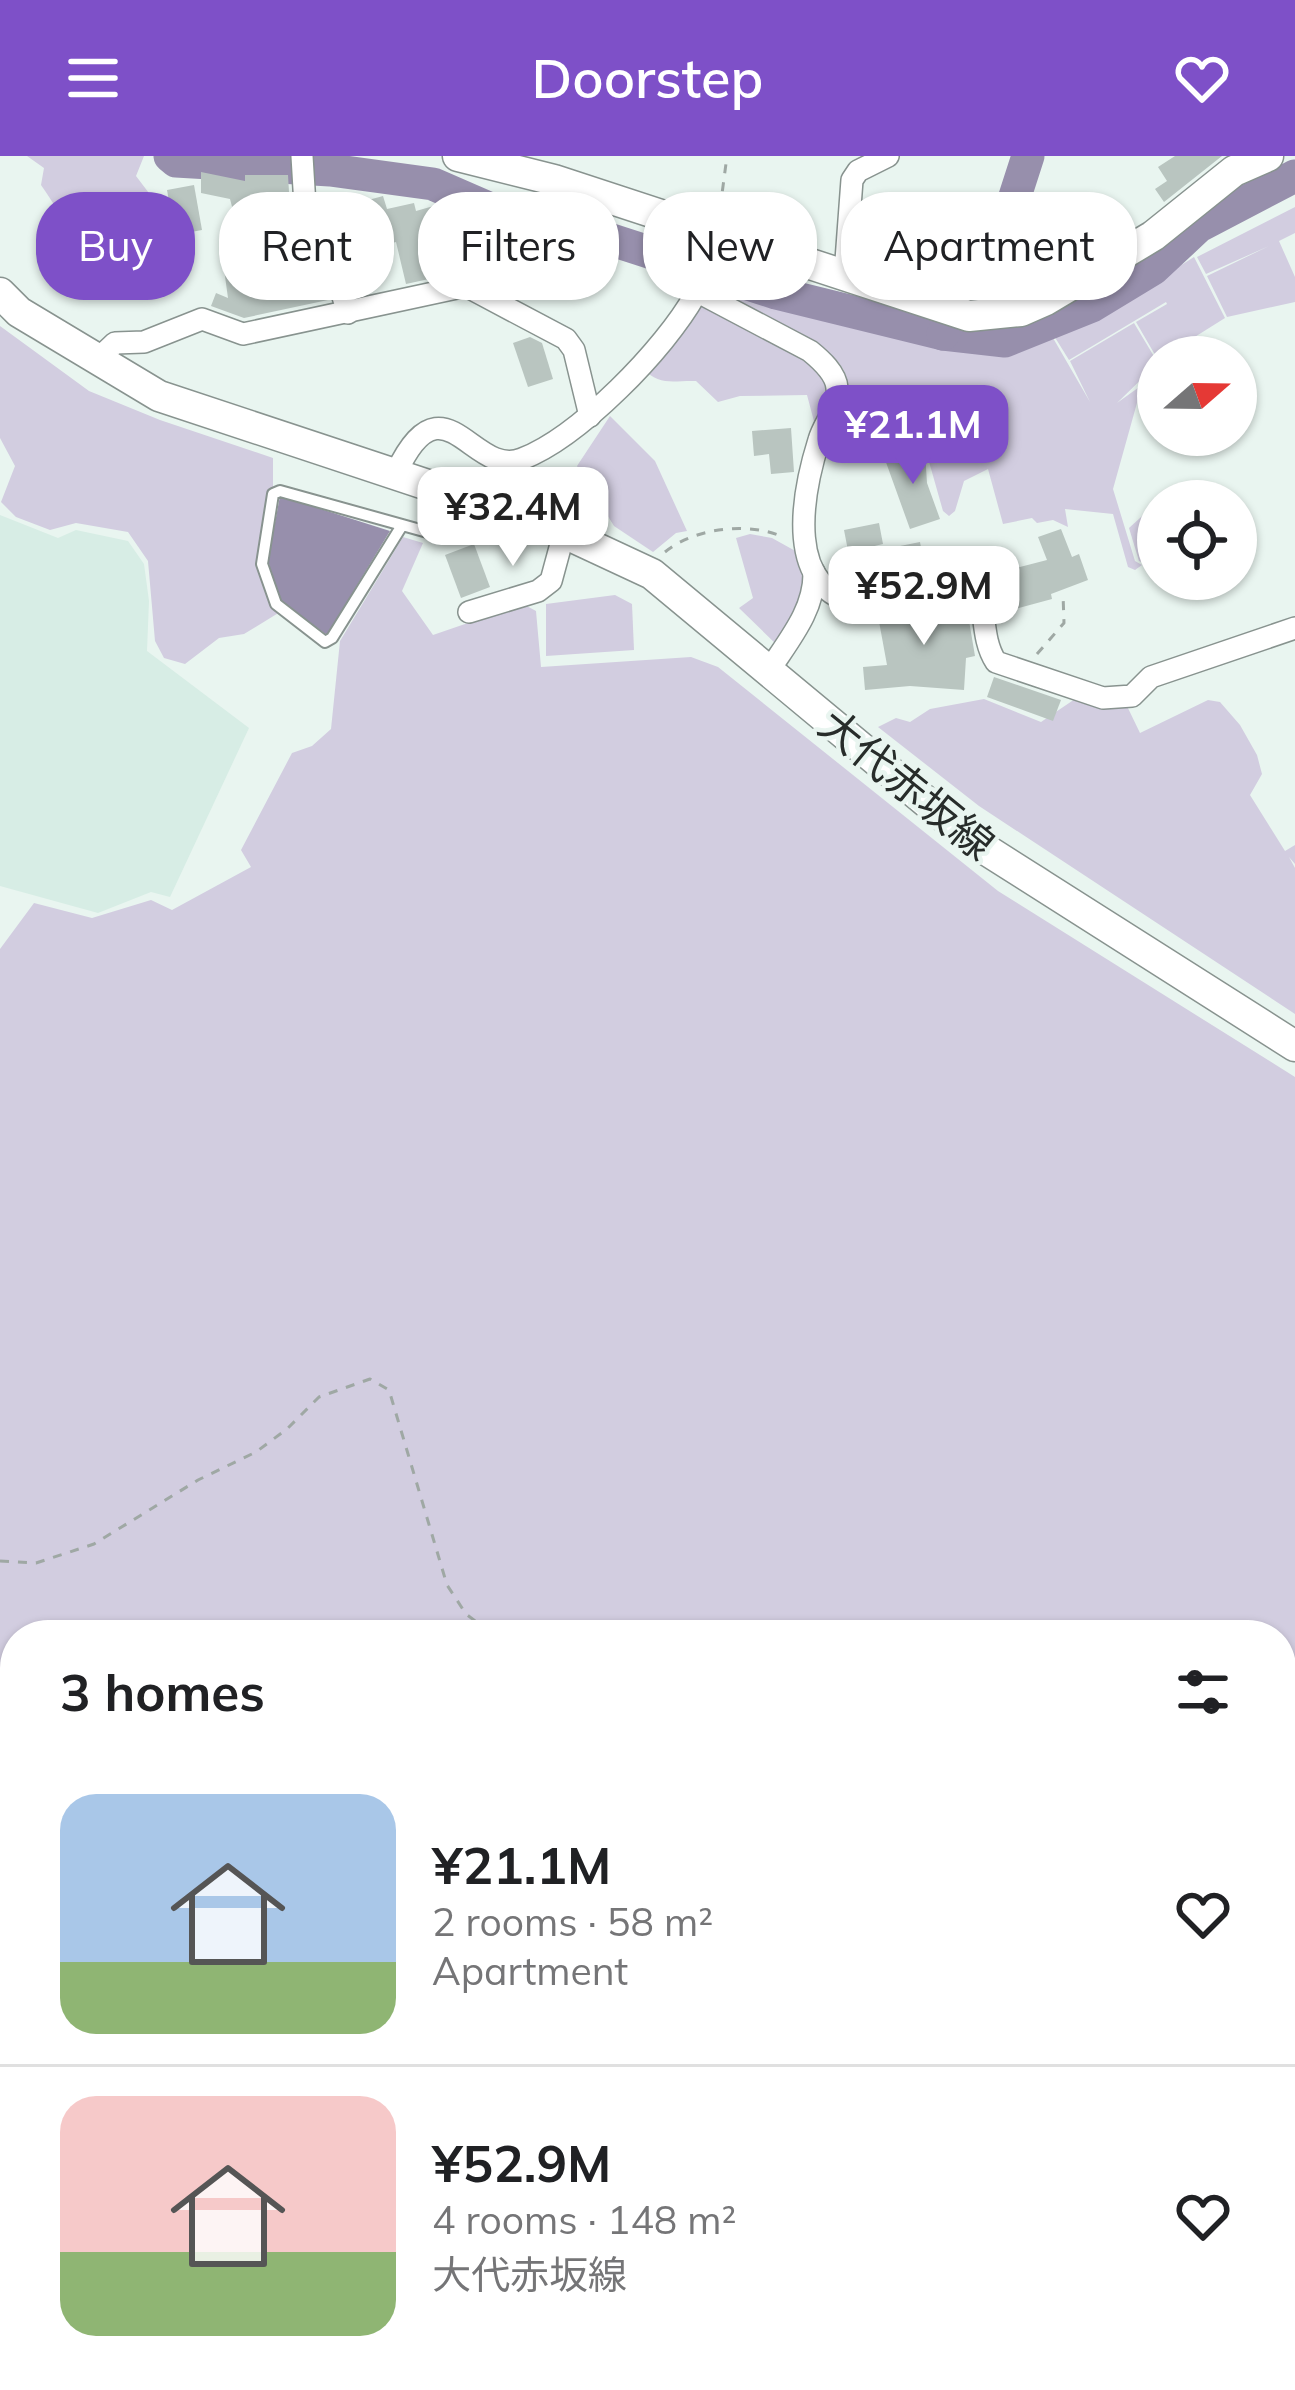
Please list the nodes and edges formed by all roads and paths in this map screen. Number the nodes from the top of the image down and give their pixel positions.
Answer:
1 (458, 156) edge
2 (727, 156) edge
3 (888, 156) edge
4 (1268, 156) edge
5 (302, 158) edge
6 (722, 192) edge
7 (851, 192) edge
8 (643, 211) edge
9 (1137, 246) edge
10 (0, 293) edge
11 (690, 300) edge
12 (720, 300) edge
13 (922, 300) edge
14 (1046, 300) edge
15 (348, 313) junction
16 (97, 360) junction
17 (590, 416) junction
18 (396, 473) junction
19 (461, 496) junction
20 (401, 527) junction
21 (564, 533) junction
22 (803, 545) junction
23 (814, 572) junction
24 (652, 574) junction
25 (1063, 594) dead end
26 (470, 612) dead end
27 (1295, 628) edge
28 (1022, 671) junction
29 (768, 672) junction
30 (1295, 1046) edge
31 (0, 1562) edge
32 (475, 1620) edge

1 - 8 main road
2 - 6 path
3 - 7 street
4 - 9 main road
5 - 15 street
10 - 16 main road, 大代赤坂線
11 - 17 street
12 - 22 street
13 - 14 main road
15 - 16 street
15 - 17 street
16 - 18 main road, 大代赤坂線
17 - 18 street
18 - 19 main road, 大代赤坂線
19 - 20 lane
19 - 21 main road, 大代赤坂線
20 - 20 lane
21 - 24 main road, 大代赤坂線
21 - 26 street
22 - 23 street
22 - 24 path
23 - 28 street
23 - 29 street
24 - 29 main road, 大代赤坂線
25 - 28 path
27 - 28 street
29 - 30 main road, 大代赤坂線
31 - 32 path

